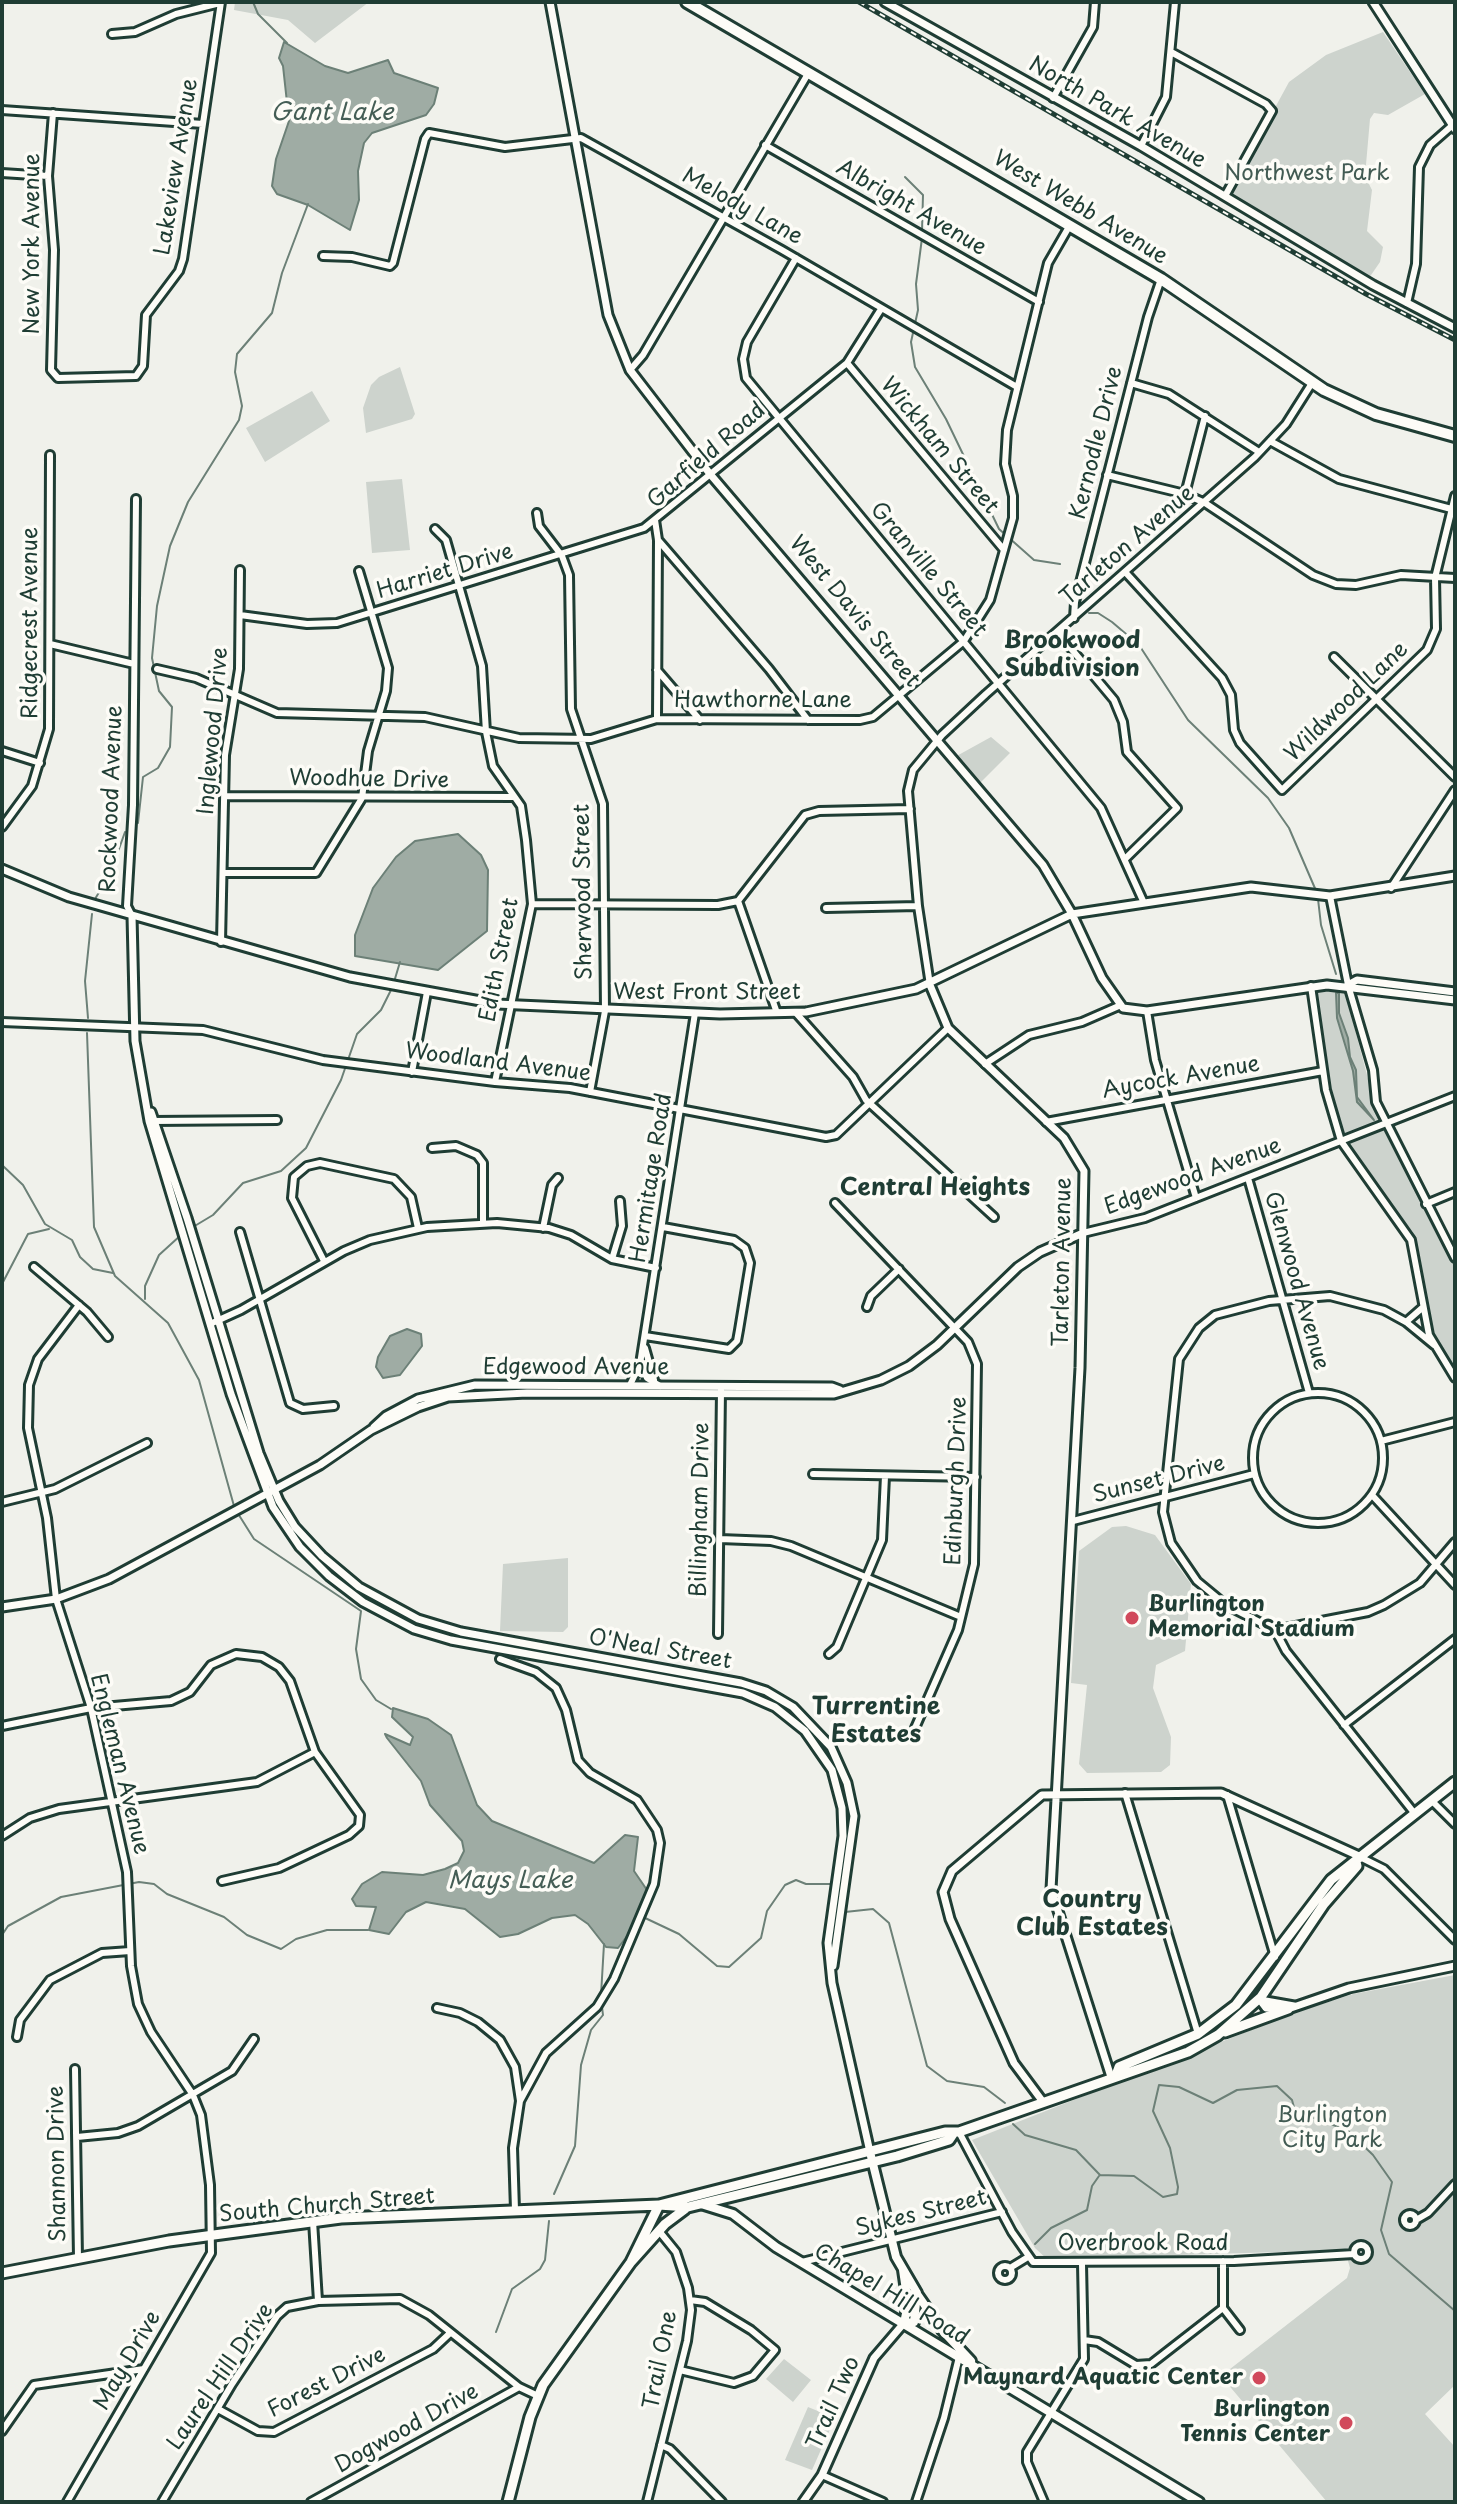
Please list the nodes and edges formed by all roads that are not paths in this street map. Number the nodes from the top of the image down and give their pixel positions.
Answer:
1 (550, 2) edge
2 (687, 2) edge
3 (885, 2) edge
4 (1095, 2) edge
5 (1175, 2) edge
6 (1373, 2) edge
7 (220, 3) edge
8 (112, 34) dead end
9 (1171, 52) junction
10 (809, 72) junction
11 (1053, 98) junction
12 (2, 110) edge
13 (53, 113) junction
14 (203, 124) junction
15 (1454, 126) edge
16 (573, 139) junction
17 (765, 145) junction
18 (1141, 146) junction
19 (2, 173) edge
20 (48, 176) junction
21 (1225, 196) junction
22 (722, 218) junction
23 (1070, 225) junction
24 (323, 256) dead end
25 (796, 258) junction
26 (1161, 279) junction
27 (1039, 302) junction
28 (1407, 303) junction
29 (881, 309) junction
30 (1455, 328) edge
31 (847, 363) junction
32 (630, 370) junction
33 (53, 375) joint
34 (1131, 383) junction
35 (1312, 383) junction
36 (1017, 387) junction
37 (1205, 416) junction
38 (778, 419) junction
39 (1455, 436) edge
40 (1270, 441) junction
41 (1259, 452) junction
42 (50, 455) dead end
43 (710, 474) junction
44 (1107, 475) junction
45 (1185, 494) junction
46 (1455, 496) edge
47 (136, 499) dead end
48 (1205, 503) junction
49 (1453, 510) edge
50 (537, 513) dead end
51 (655, 520) junction
52 (435, 529) dead end
53 (658, 540) junction
54 (1004, 550) junction
55 (562, 556) junction
56 (240, 570) dead end
57 (359, 571) dead end
58 (1126, 573) junction
59 (1435, 578) junction
60 (1455, 578) edge
61 (459, 587) junction
62 (372, 613) junction
63 (240, 615) junction
64 (1074, 618) junction
65 (1058, 633) junction
66 (964, 641) junction
67 (50, 644) junction
68 (1334, 657) dead end
69 (134, 664) junction
70 (157, 669) dead end
71 (657, 670) junction
72 (1000, 683) junction
73 (234, 694) junction
74 (901, 696) junction
75 (1378, 699) junction
76 (377, 717) junction
77 (657, 719) junction
78 (700, 720) junction
79 (808, 720) junction
80 (486, 732) junction
81 (579, 739) junction
82 (939, 740) junction
83 (2, 751) edge
84 (40, 763) junction
85 (1455, 777) edge
86 (1455, 790) edge
87 (225, 796) junction
88 (513, 797) junction
89 (362, 798) junction
90 (910, 809) junction
91 (2, 827) edge
92 (1125, 859) junction
93 (2, 869) edge
94 (223, 873) junction
95 (1455, 876) edge
96 (1391, 888) junction
97 (1327, 896) junction
98 (738, 901) junction
99 (1144, 903) junction
100 (532, 904) junction
101 (604, 904) junction
102 (918, 906) junction
103 (826, 908) dead end
104 (1072, 914) junction
105 (132, 916) junction
106 (221, 942) junction
107 (930, 985) junction
108 (1348, 985) junction
109 (1311, 986) junction
110 (427, 992) junction
111 (1455, 992) edge
112 (1455, 1000) edge
113 (1121, 1005) junction
114 (510, 1006) junction
115 (605, 1011) junction
116 (1147, 1011) junction
117 (695, 1013) junction
118 (777, 1013) junction
119 (796, 1013) junction
120 (2, 1022) edge
121 (134, 1027) junction
122 (948, 1028) junction
123 (985, 1064) junction
124 (1323, 1071) junction
125 (412, 1072) junction
126 (495, 1082) junction
127 (590, 1092) junction
128 (1455, 1096) edge
129 (1167, 1099) junction
130 (871, 1103) junction
131 (681, 1110) junction
132 (277, 1120) dead end
133 (152, 1121) junction
134 (1046, 1122) junction
135 (1386, 1123) junction
136 (1341, 1141) junction
137 (432, 1148) dead end
138 (558, 1178) dead end
139 (1248, 1178) junction
140 (1455, 1192) edge
141 (1196, 1198) junction
142 (620, 1201) dead end
143 (835, 1203) dead end
144 (1426, 1204) junction
145 (994, 1217) dead end
146 (483, 1223) junction
147 (663, 1227) junction
148 (418, 1228) junction
149 (543, 1228) junction
150 (240, 1232) dead end
151 (1083, 1233) junction
152 (1455, 1258) edge
153 (612, 1259) junction
154 (324, 1261) junction
155 (34, 1267) dead end
156 (656, 1268) junction
157 (899, 1269) junction
158 (1283, 1299) junction
159 (259, 1300) junction
160 (79, 1305) junction
161 (867, 1307) dead end
162 (1422, 1308) junction
163 (219, 1319) junction
164 (1406, 1322) junction
165 (210, 1324) junction
166 (955, 1328) junction
167 (645, 1336) junction
168 (108, 1337) dead end
169 (1434, 1345) junction
170 (645, 1348) junction
171 (640, 1364) junction
172 (1455, 1378) edge
173 (630, 1385) junction
174 (659, 1386) junction
175 (721, 1390) junction
176 (456, 1392) junction
177 (1309, 1393) junction
178 (334, 1406) dead end
179 (1455, 1422) edge
180 (1381, 1441) junction
181 (147, 1443) dead end
182 (813, 1474) dead end
183 (1254, 1474) junction
184 (885, 1476) junction
185 (976, 1477) junction
186 (270, 1492) junction
187 (42, 1494) junction
188 (1372, 1495) junction
189 (1163, 1498) junction
190 (4, 1502) edge
191 (1073, 1521) junction
192 (720, 1539) junction
193 (1455, 1542) edge
194 (1437, 1566) junction
195 (868, 1578) junction
196 (1455, 1585) edge
197 (56, 1599) junction
198 (2, 1607) edge
199 (961, 1617) junction
200 (1275, 1630) junction
201 (718, 1634) dead end
202 (1455, 1639) edge
203 (829, 1654) dead end
204 (500, 1659) dead end
205 (91, 1708) junction
206 (1344, 1725) junction
207 (2, 1726) edge
208 (915, 1728) dead end
209 (315, 1752) junction
210 (1455, 1782) edge
211 (1055, 1793) junction
212 (1125, 1793) junction
213 (1227, 1795) junction
214 (112, 1801) junction
215 (1432, 1801) junction
216 (1415, 1814) junction
217 (1455, 1824) edge
218 (2, 1836) edge
219 (1359, 1860) junction
220 (222, 1881) dead end
221 (1455, 1940) edge
222 (130, 1951) junction
223 (1272, 1961) junction
224 (1455, 1966) edge
225 (1259, 1999) junction
226 (1291, 2007) junction
227 (437, 2008) dead end
228 (1214, 2024) junction
229 (1198, 2034) junction
230 (1218, 2035) junction
231 (17, 2037) dead end
232 (254, 2039) dead end
233 (75, 2069) dead end
234 (1113, 2076) junction
235 (193, 2095) junction
236 (520, 2101) junction
237 (1043, 2102) junction
238 (956, 2133) junction
239 (77, 2137) junction
240 (871, 2157) junction
241 (1455, 2184) edge
242 (740, 2195) junction
243 (701, 2204) junction
244 (626, 2206) junction
245 (688, 2207) junction
246 (657, 2209) junction
247 (515, 2210) junction
248 (1002, 2212) junction
249 (733, 2214) junction
250 (1416, 2220) dead end
251 (313, 2221) junction
252 (662, 2228) junction
253 (645, 2230) junction
254 (211, 2235) junction
255 (891, 2239) junction
256 (1354, 2254) dead end
257 (1028, 2257) junction
258 (78, 2258) junction
259 (1223, 2261) junction
260 (631, 2262) junction
261 (802, 2262) junction
262 (1082, 2264) junction
263 (1010, 2268) dead end
264 (903, 2270) junction
265 (2, 2273) edge
266 (917, 2293) junction
267 (690, 2300) junction
268 (318, 2301) junction
269 (1223, 2308) junction
270 (904, 2323) junction
271 (1240, 2330) dead end
272 (449, 2334) junction
273 (1084, 2340) junction
274 (959, 2357) junction
275 (977, 2368) junction
276 (144, 2369) junction
277 (680, 2370) junction
278 (519, 2387) junction
279 (538, 2396) junction
280 (218, 2409) junction
281 (1051, 2412) junction
282 (2, 2431) edge
283 (661, 2445) junction
284 (822, 2475) junction
285 (67, 2502) edge
286 (162, 2502) edge
287 (311, 2502) edge
288 (508, 2502) edge
289 (647, 2502) edge
290 (722, 2502) edge
291 (803, 2502) edge
292 (883, 2502) edge
293 (916, 2502) edge
294 (1044, 2502) edge
295 (1199, 2502) edge

1 - 16 street, West Davis Street
2 - 10 highway, West Webb Avenue
3 - 11 street, North Park Avenue
4 - 11 street
5 - 9 street
6 - 15 street
7 - 8 street
7 - 14 street, Lakeview Avenue
9 - 18 street
9 - 21 street
10 - 17 street
10 - 23 highway, West Webb Avenue
11 - 18 street, North Park Avenue
12 - 13 street
13 - 14 street
13 - 20 street, New York Avenue
14 - 33 street, Lakeview Avenue
15 - 28 street
16 - 22 street, Melody Lane
16 - 24 street, Melody Lane
16 - 32 street, West Davis Street
17 - 22 street
17 - 27 street, Albright Avenue
18 - 21 street, North Park Avenue
19 - 20 street
20 - 33 street, New York Avenue
21 - 28 street, North Park Avenue
22 - 25 street, Melody Lane
22 - 32 street
23 - 26 highway, West Webb Avenue
23 - 27 street, Hawthorne Lane
25 - 29 street, Melody Lane
25 - 38 street, Granville Street
26 - 34 street, Kernodle Drive
26 - 35 highway, West Webb Avenue
27 - 36 street, Hawthorne Lane
28 - 30 street, North Park Avenue
29 - 31 street, Garfield Road
29 - 36 street, Melody Lane
31 - 38 street, Garfield Road
31 - 54 street, Wickham Street
32 - 43 street, West Davis Street
34 - 37 street
34 - 44 street, Kernodle Drive
35 - 39 highway, West Webb Avenue
35 - 40 street, Tarleton Avenue
36 - 54 street, Hawthorne Lane
37 - 41 street
37 - 45 street
38 - 43 street, Garfield Road
38 - 66 street, Granville Street
40 - 41 street, Tarleton Avenue
40 - 49 street
41 - 48 street, Tarleton Avenue
42 - 67 street, Ridgecrest Avenue
43 - 51 street, Garfield Road
43 - 74 street, West Davis Street
44 - 45 street
44 - 64 street, Kernodle Drive
45 - 48 street
46 - 49 street, Wildwood Lane
47 - 69 street, Rockwood Avenue
48 - 58 street, Tarleton Avenue
48 - 59 street
49 - 59 street, Wildwood Lane
50 - 55 street, Sherwood Street
51 - 53 street, Garfield Road
51 - 55 street, Harriet Drive
52 - 61 street, Edith Street
53 - 71 street, Garfield Road
53 - 79 street
54 - 66 street, Hawthorne Lane
55 - 61 street, Harriet Drive
55 - 81 street, Sherwood Street
56 - 63 street, Inglewood Drive
57 - 62 street
58 - 64 street, Tarleton Avenue
58 - 75 street, Wildwood Lane
59 - 60 street
59 - 75 street, Wildwood Lane
61 - 62 street, Harriet Drive
61 - 80 street, Edith Street
62 - 63 street, Harriet Drive
62 - 76 street
63 - 73 street, Inglewood Drive
64 - 65 street, Tarleton Avenue
65 - 72 street, Tarleton Avenue
65 - 92 street
66 - 72 street, Granville Street
66 - 74 street, Hawthorne Lane
67 - 69 street
67 - 84 street, Ridgecrest Avenue
68 - 75 street
69 - 105 street, Rockwood Avenue
70 - 73 street, Hawthorne Lane
71 - 77 street, Garfield Road
71 - 78 street
72 - 82 street, Tarleton Avenue
72 - 92 street, Granville Street
73 - 76 street, Hawthorne Lane
73 - 87 street, Inglewood Drive
74 - 79 street, Hawthorne Lane
74 - 82 street, West Davis Street
75 - 85 street
76 - 80 street, Hawthorne Lane
76 - 89 street
77 - 78 street, Hawthorne Lane
77 - 81 street, Hawthorne Lane
78 - 79 street, Hawthorne Lane
80 - 81 street, Hawthorne Lane
80 - 88 street, Edith Street
81 - 101 street, Sherwood Street
82 - 90 street, Tarleton Avenue
82 - 104 street, West Davis Street
83 - 84 street
84 - 91 street, Ridgecrest Avenue
86 - 96 street
87 - 89 street, Woodhue Drive
87 - 94 street, Inglewood Drive
88 - 89 street, Woodhue Drive
88 - 100 street, Edith Street
89 - 94 street
90 - 98 street
90 - 102 street, Tarleton Avenue
92 - 99 street, Granville Street
93 - 105 street, West Front Street
94 - 106 street, Inglewood Drive
95 - 96 street, West Front Street
96 - 97 street, West Front Street
97 - 99 street, West Front Street
97 - 108 street
98 - 101 street
98 - 118 street
99 - 104 street, West Front Street
100 - 101 street
100 - 114 street, Edith Street
101 - 115 street, Sherwood Street
102 - 103 street
102 - 107 street, Tarleton Avenue
104 - 107 street, West Front Street
104 - 113 street, West Davis Street
105 - 106 street, West Front Street
105 - 121 street, Rockwood Avenue
106 - 110 street, West Front Street
107 - 119 street, West Front Street
107 - 122 street, Tarleton Avenue
108 - 109 street
108 - 111 street
108 - 112 street
108 - 135 street
109 - 116 street
109 - 124 street
110 - 114 street, West Front Street
110 - 125 street
113 - 116 street
113 - 123 street
114 - 115 street, West Front Street
114 - 126 street, Edith Street
115 - 117 street, West Front Street
115 - 127 street, Sherwood Street
116 - 129 street
117 - 118 street, West Front Street
117 - 131 street, Hermitage Road
118 - 119 street, West Front Street
119 - 130 street
120 - 121 street, Woodland Avenue
121 - 125 street, Woodland Avenue
121 - 133 street, Rockwood Avenue
122 - 123 street, Tarleton Avenue
122 - 130 street, Woodland Avenue
123 - 134 street, Tarleton Avenue
124 - 129 street, Aycock Avenue
124 - 136 street
125 - 126 street, Woodland Avenue
126 - 127 street, Woodland Avenue
127 - 131 street, Woodland Avenue
128 - 135 street, Edgewood Avenue
129 - 134 street, Aycock Avenue
129 - 141 street
130 - 131 street, Woodland Avenue
130 - 145 street
131 - 147 street, Hermitage Road
132 - 133 street
133 - 163 street, Rockwood Avenue
133 - 165 street, Rockwood Avenue
134 - 151 street, Tarleton Avenue
135 - 136 street, Edgewood Avenue
135 - 144 street
136 - 139 street, Edgewood Avenue
136 - 162 street
137 - 146 street
138 - 149 street
139 - 141 street, Edgewood Avenue
139 - 158 street, Glenwood Avenue
140 - 144 street
141 - 151 street, Edgewood Avenue
142 - 153 street
143 - 157 street, Edinburgh Drive
144 - 152 street
146 - 148 street
146 - 149 street
147 - 156 street, Hermitage Road
147 - 167 street
148 - 154 street
148 - 154 street
149 - 153 street
150 - 159 street
151 - 166 street, Edgewood Avenue
151 - 191 street, Tarleton Avenue
153 - 156 street
154 - 159 street
155 - 160 street
156 - 167 street, Hermitage Road
157 - 161 street
157 - 166 street, Edinburgh Drive
158 - 164 street
158 - 177 street, Glenwood Avenue
158 - 189 street
159 - 163 street
159 - 178 street
160 - 168 street
160 - 187 street, Engleman Avenue
162 - 164 street
162 - 169 street
163 - 165 street
163 - 186 street, Rockwood Avenue
164 - 169 street
165 - 186 street, Rockwood Avenue
166 - 175 street, Edgewood Avenue
166 - 185 street, Edinburgh Drive
167 - 170 street, Hermitage Road
169 - 172 street
170 - 171 street, Hermitage Road
170 - 174 street, Hermitage Road
171 - 173 street, Hermitage Road
171 - 174 street
173 - 174 street, Edgewood Avenue
173 - 176 street, Edgewood Avenue
174 - 175 street, Edgewood Avenue
174 - 176 street, Edgewood Avenue
175 - 192 street, Billingham Drive
176 - 186 street, Edgewood Avenue
177 - 180 street
177 - 183 street
179 - 180 street
180 - 188 street
181 - 187 street
182 - 184 street
183 - 188 street
183 - 189 street, Sunset Drive
184 - 185 street
184 - 195 street
185 - 199 street, Edinburgh Drive
186 - 197 street, Edgewood Avenue
186 - 240 street, O'Neal Street
187 - 190 street
187 - 197 street, Engleman Avenue
188 - 194 street
189 - 191 street, Sunset Drive
189 - 200 street
191 - 211 street, Tarleton Avenue
192 - 195 street
192 - 201 street, Billingham Drive
193 - 194 street
194 - 196 street
194 - 200 street
195 - 199 street
195 - 203 street
197 - 198 street, Edgewood Avenue
197 - 205 street, Engleman Avenue
199 - 208 street, Edinburgh Drive
200 - 206 street
202 - 206 street
204 - 236 street
205 - 207 street
205 - 209 street
205 - 214 street, Engleman Avenue
206 - 216 street
209 - 214 street
209 - 220 street
210 - 215 main road, South Church Street
211 - 212 street
211 - 234 street, Tarleton Avenue
211 - 237 street
212 - 213 street
212 - 229 street
213 - 219 street
213 - 223 street
214 - 218 street
214 - 222 street, Engleman Avenue
215 - 216 main road, South Church Street
215 - 217 street
216 - 219 main road, South Church Street
219 - 221 street
219 - 223 main road, South Church Street
219 - 225 main road, South Church Street
222 - 231 street
222 - 235 street, Engleman Avenue
223 - 225 main road
223 - 228 main road, South Church Street
224 - 226 street
225 - 226 street
225 - 228 main road
225 - 230 main road, South Church Street
226 - 230 main road
227 - 236 street
228 - 229 main road, South Church Street
229 - 234 main road, South Church Street
230 - 234 main road, South Church Street
232 - 235 street
233 - 239 street, Shannon Drive
234 - 237 main road, South Church Street
235 - 239 street
235 - 254 street, Engleman Avenue
236 - 247 street
237 - 238 main road, South Church Street
238 - 240 main road, South Church Street
238 - 248 street, Overbrook Road
239 - 258 street, Shannon Drive
240 - 242 main road, South Church Street
240 - 246 main road, South Church Street
240 - 255 main road
241 - 250 street
242 - 243 main road, South Church Street
242 - 249 main road
243 - 245 main road, South Church Street
243 - 249 main road, Chapel Hill Road
244 - 246 main road, South Church Street
244 - 247 main road, South Church Street
244 - 253 main road
245 - 246 main road, South Church Street
245 - 252 main road
246 - 252 main road
246 - 253 main road
247 - 251 main road, South Church Street
248 - 255 street, Sykes Street
248 - 257 street, Overbrook Road
249 - 261 main road, Chapel Hill Road
251 - 254 main road, South Church Street
251 - 268 street
252 - 260 main road
252 - 267 street, Trail One
253 - 260 main road
254 - 258 main road, South Church Street
254 - 276 street, May Drive
255 - 261 street, Sykes Street
255 - 264 main road
256 - 259 street, Overbrook Road
257 - 262 street, Overbrook Road
257 - 263 street
258 - 265 main road, South Church Street
259 - 262 street, Overbrook Road
259 - 269 street
260 - 279 main road
261 - 270 main road, Chapel Hill Road
262 - 273 street
264 - 266 main road
264 - 270 main road
266 - 270 main road
266 - 275 main road
267 - 277 street, Trail One
267 - 277 street
268 - 272 street, Laurel Hill Drive
268 - 280 street, Laurel Hill Drive
269 - 271 street
269 - 273 street
270 - 274 main road, Chapel Hill Road
270 - 284 street, Trail Two
272 - 278 street, Laurel Hill Drive
272 - 280 street, Forest Drive
273 - 281 street
274 - 275 main road, Chapel Hill Road
274 - 293 street
275 - 281 main road, Chapel Hill Road
276 - 282 street
276 - 285 street, May Drive
277 - 283 street, Trail One
278 - 279 street, Laurel Hill Drive
278 - 287 street, Dogwood Drive
279 - 288 main road
280 - 286 street, Laurel Hill Drive
281 - 294 street
281 - 295 main road, Chapel Hill Road
283 - 289 street, Trail One
283 - 290 street
284 - 291 street, Trail Two
284 - 292 street

